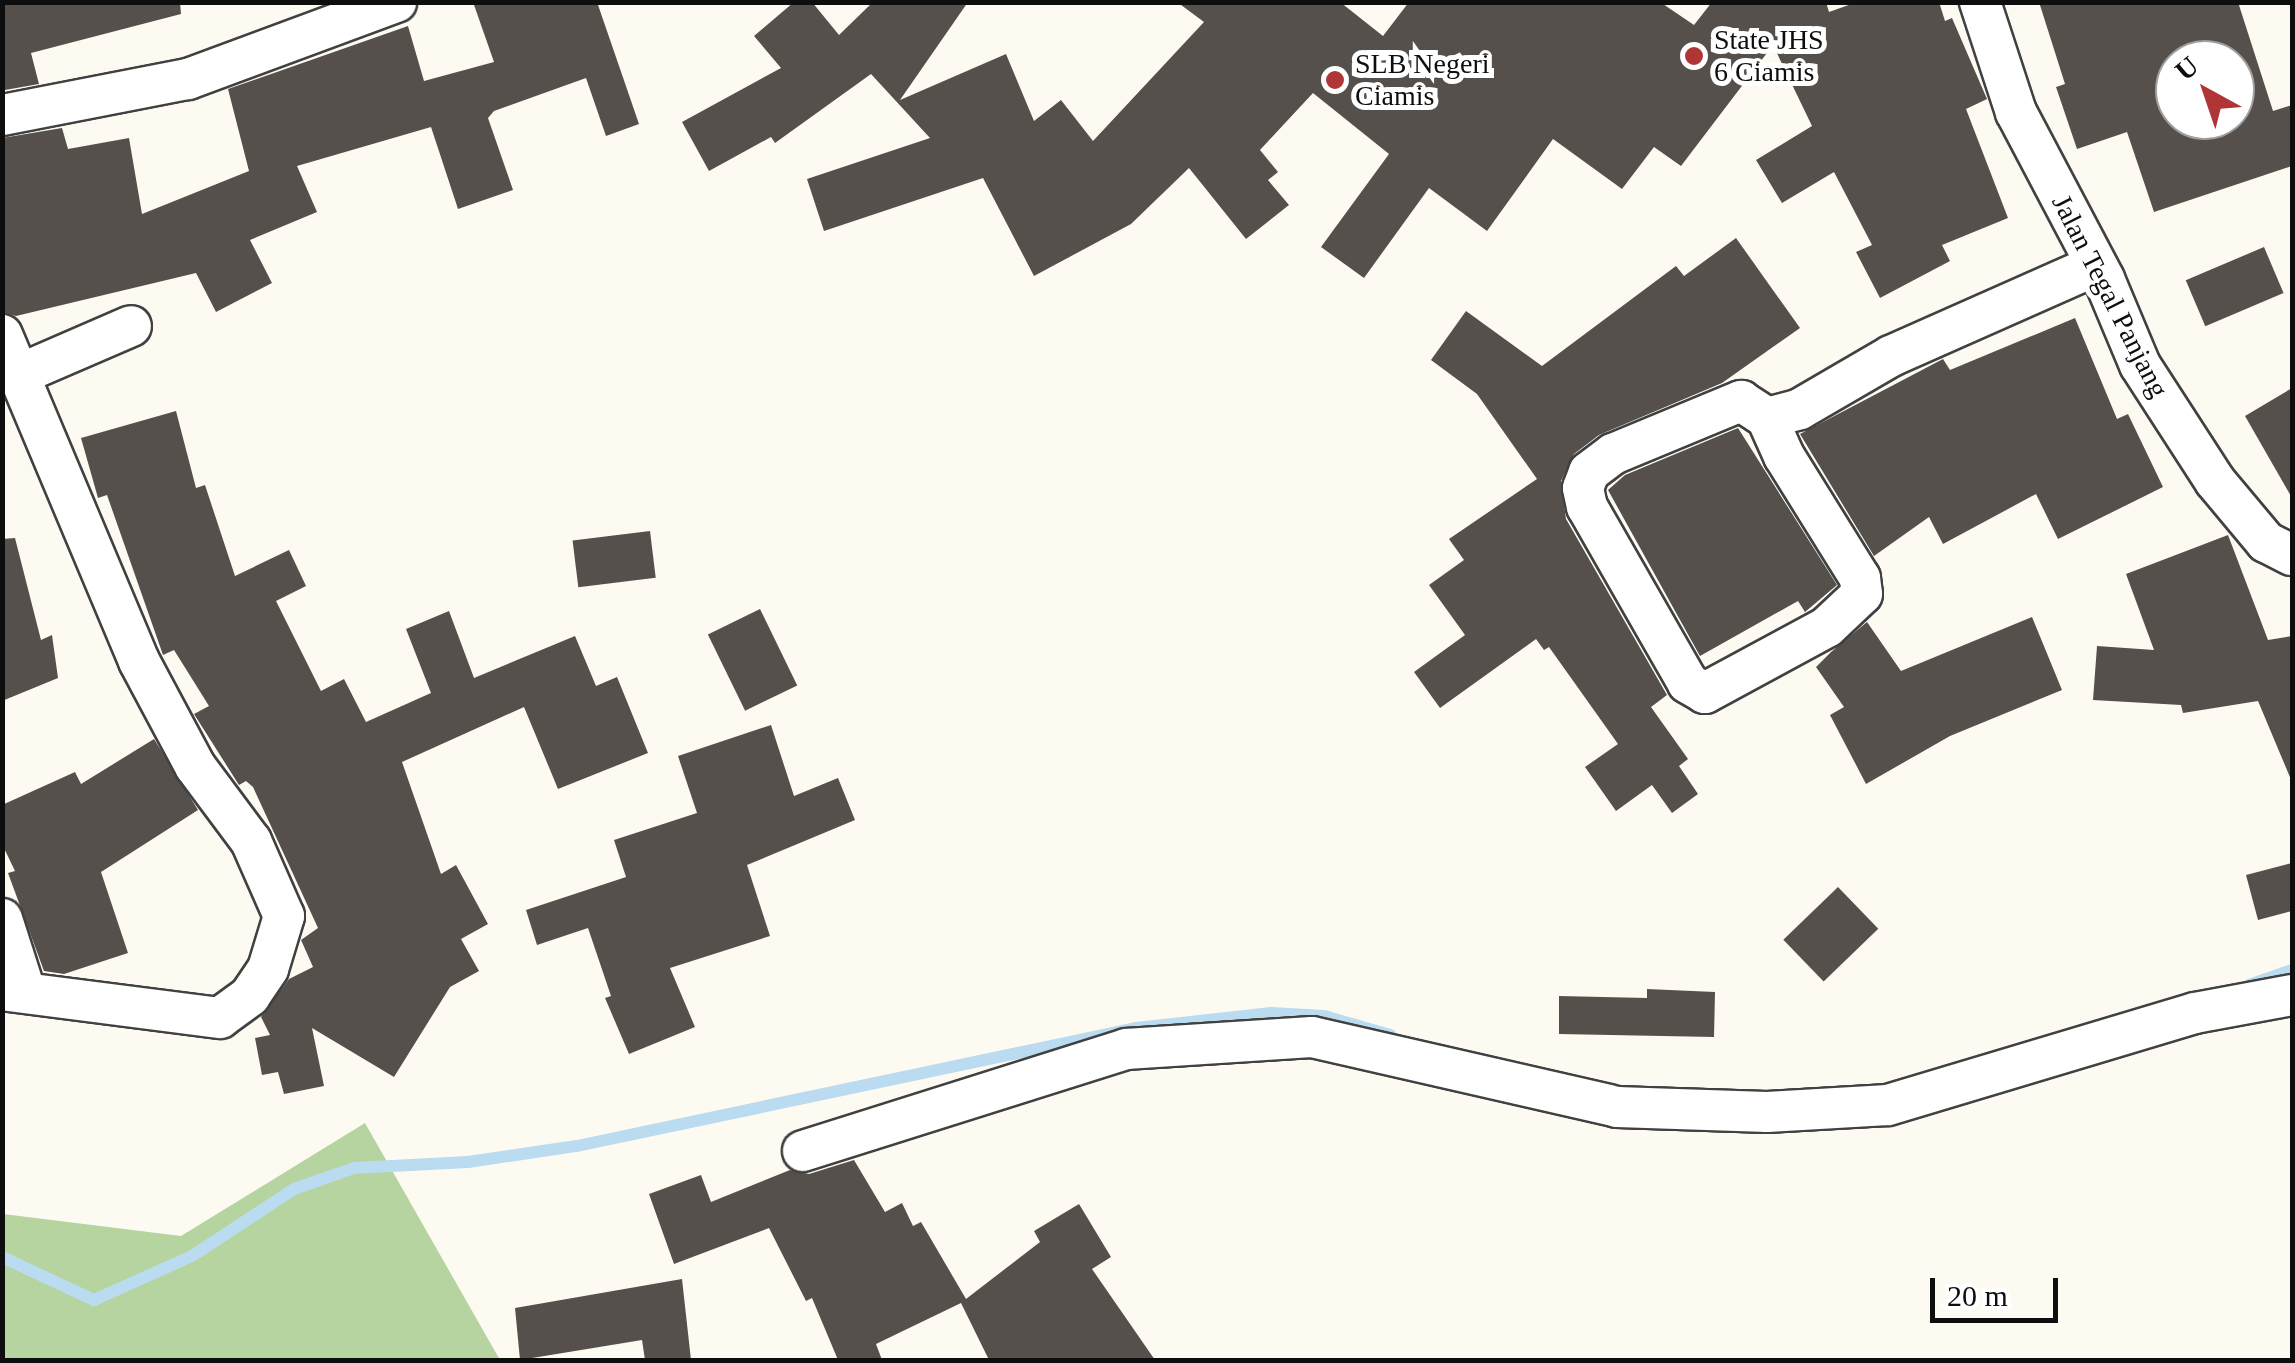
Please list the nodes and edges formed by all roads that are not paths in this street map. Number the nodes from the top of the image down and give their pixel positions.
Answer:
1 (396, 2) edge
2 (1980, 2) edge
3 (2, 116) edge
4 (2096, 266) junction
5 (131, 326) dead end
6 (2, 336) edge
7 (18, 375) junction
8 (1767, 418) junction
9 (2292, 554) edge
10 (2, 918) edge
11 (14, 990) edge
12 (2292, 995) edge
13 (803, 1151) dead end

1 - 3 street
2 - 4 street, Jalan Tegal Panjang
4 - 8 street
4 - 9 street, Jalan Tegal Panjang
5 - 7 street
6 - 7 street
7 - 11 street
8 - 8 street
10 - 11 street
12 - 13 street

